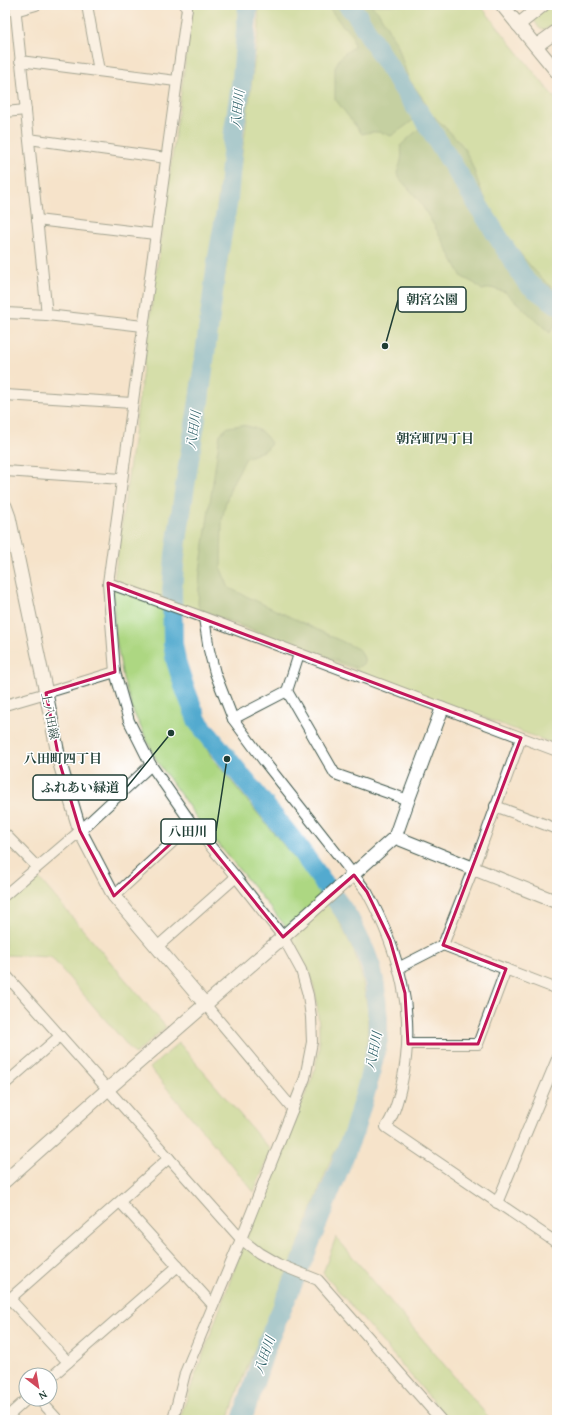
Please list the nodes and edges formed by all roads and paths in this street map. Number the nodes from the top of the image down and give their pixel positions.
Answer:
1 (36, 5) edge
2 (87, 5) edge
3 (185, 5) edge
4 (502, 5) edge
5 (543, 5) edge
6 (15, 8) edge
7 (518, 25) junction
8 (557, 31) edge
9 (536, 46) junction
10 (20, 61) junction
11 (99, 71) junction
12 (557, 72) edge
13 (176, 81) junction
14 (26, 110) junction
15 (5, 112) edge
16 (29, 139) junction
17 (166, 158) junction
18 (37, 220) junction
19 (155, 234) junction
20 (5, 313) edge
21 (47, 315) junction
22 (143, 326) junction
23 (5, 395) edge
24 (132, 403) junction
25 (5, 471) edge
26 (122, 479) junction
27 (5, 506) edge
28 (108, 583) junction
29 (204, 618) junction
30 (299, 654) junction
31 (115, 672) junction
32 (287, 691) junction
33 (46, 694) junction
34 (5, 705) edge
35 (442, 709) junction
36 (233, 719) junction
37 (521, 738) junction
38 (557, 751) edge
39 (151, 766) junction
40 (408, 800) junction
41 (495, 806) junction
42 (192, 824) junction
43 (557, 828) edge
44 (80, 831) junction
45 (5, 834) edge
46 (395, 837) junction
47 (37, 867) junction
48 (473, 869) junction
49 (354, 875) junction
50 (236, 877) junction
51 (5, 895) edge
52 (114, 896) junction
53 (557, 902) edge
54 (283, 937) junction
55 (443, 945) junction
56 (157, 947) junction
57 (398, 968) junction
58 (506, 969) junction
59 (5, 974) edge
60 (9, 985) edge
61 (557, 988) edge
62 (205, 1004) junction
63 (60, 1036) junction
64 (408, 1044) junction
65 (557, 1059) edge
66 (5, 1084) edge
67 (108, 1089) junction
68 (293, 1109) junction
69 (170, 1158) junction
70 (5, 1181) edge
71 (120, 1202) junction
72 (497, 1203) junction
73 (241, 1239) junction
74 (557, 1243) edge
75 (178, 1266) junction
76 (8, 1301) edge
77 (213, 1305) junction
78 (68, 1362) junction
79 (58, 1371) edge
80 (18, 1407) edge
81 (46, 1407) edge
82 (5, 1419) edge
83 (58, 1420) edge
84 (173, 1420) edge
85 (441, 1420) edge

1 - 6 street
2 - 11 street
3 - 13 street
4 - 7 street
5 - 7 street
6 - 10 street
7 - 9 street
8 - 9 street
9 - 12 street
10 - 11 street
10 - 14 street
11 - 13 street
13 - 17 street
14 - 15 street
14 - 16 street
16 - 17 street
16 - 18 street
17 - 19 street
18 - 19 street
18 - 21 street
19 - 22 street
20 - 21 street
21 - 22 street
22 - 24 street
23 - 24 street
24 - 26 street
25 - 26 street
26 - 28 street
27 - 33 street, 上八田線
28 - 29 street
28 - 31 street
29 - 30 street
29 - 36 street
30 - 32 street
30 - 35 street
31 - 33 street
31 - 39 street
32 - 36 street
32 - 40 street
33 - 34 street
33 - 44 street, 上八田線
35 - 37 street
35 - 40 street
36 - 49 street
37 - 38 street
37 - 41 street
39 - 42 street
39 - 44 street
40 - 46 street
41 - 43 street
41 - 48 street
42 - 50 street
42 - 52 street
44 - 47 street
44 - 52 street, 上八田線
45 - 47 street
46 - 48 street
46 - 49 street
47 - 51 street
48 - 53 street
48 - 55 street
49 - 54 street
49 - 57 street
50 - 54 street
50 - 56 street
52 - 56 street, 上八田線
54 - 62 street
54 - 68 street
55 - 57 street
55 - 58 street
56 - 62 street, 上八田線
57 - 64 street
58 - 61 street
58 - 64 street
59 - 60 street
60 - 63 street
62 - 67 street
62 - 68 street
63 - 66 street
63 - 67 street
64 - 72 street
65 - 72 street
67 - 69 street
67 - 70 street
68 - 73 street
69 - 71 street
69 - 73 street
71 - 75 street
71 - 76 street
72 - 74 street
73 - 77 street
73 - 85 street
75 - 77 street
75 - 78 street
76 - 78 street
77 - 84 street
78 - 79 street
80 - 82 street
81 - 83 street

